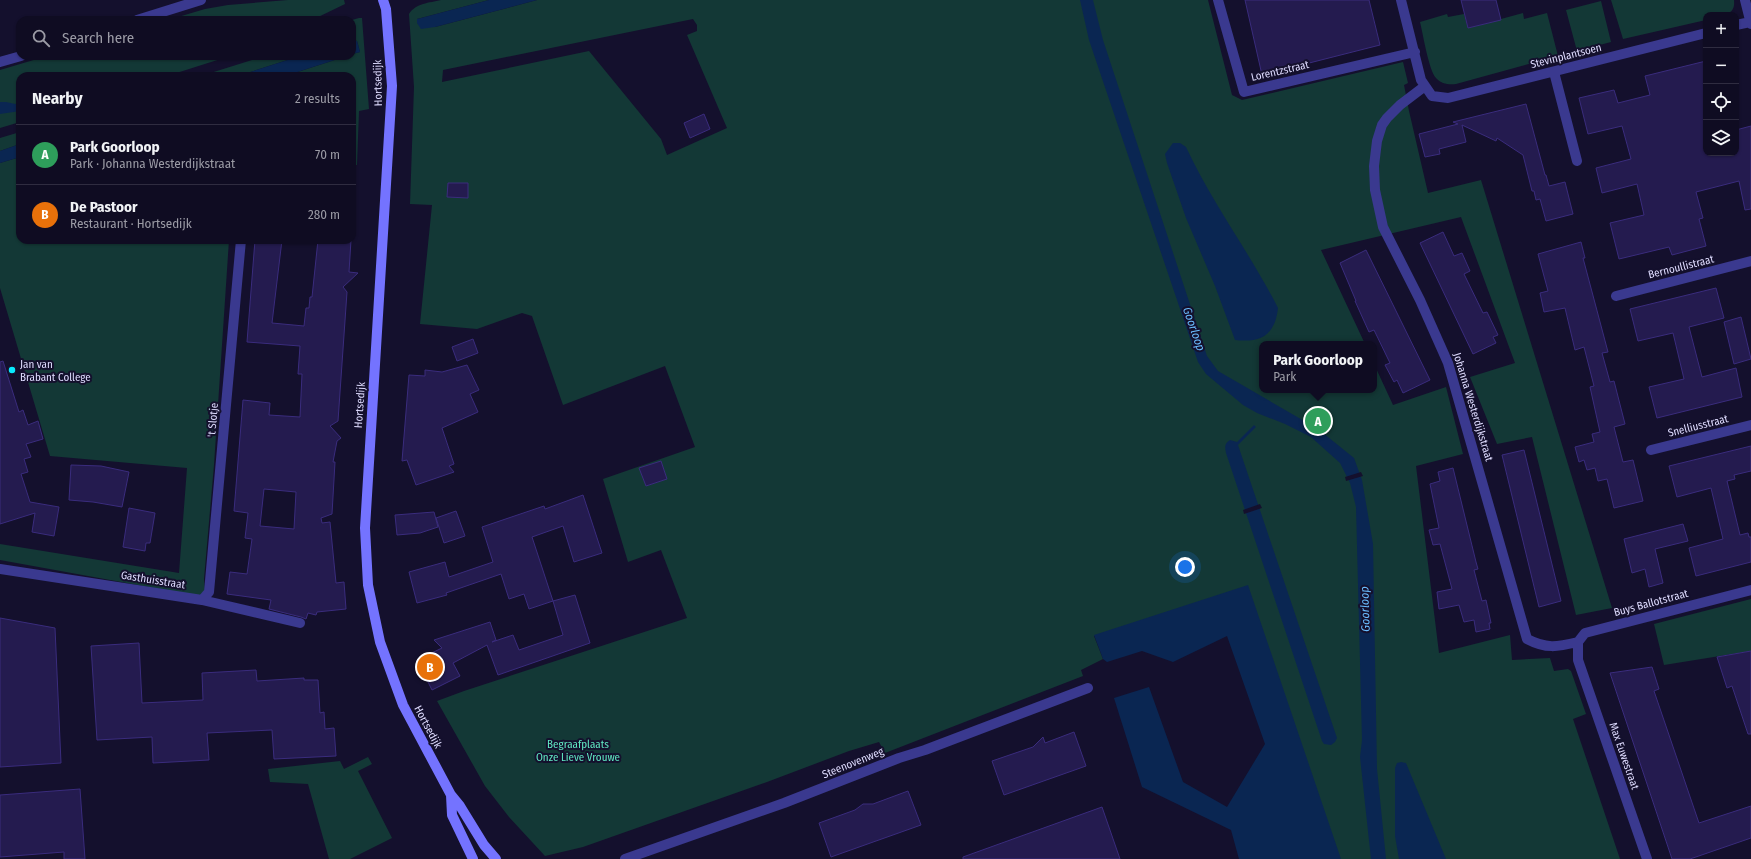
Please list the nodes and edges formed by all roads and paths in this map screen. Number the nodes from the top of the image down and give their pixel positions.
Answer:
1 (201, 0) edge
2 (383, 0) edge
3 (1218, 0) edge
4 (1401, 0) edge
5 (1745, 0) edge
6 (150, 16) edge
7 (1751, 22) edge
8 (1739, 25) edge
9 (1703, 34) edge
10 (1415, 52) junction
11 (16, 57) edge
12 (0, 62) edge
13 (1554, 72) junction
14 (1425, 86) junction
15 (1577, 161) dead end
16 (241, 244) edge
17 (1751, 261) edge
18 (1616, 296) dead end
19 (1751, 425) edge
20 (1651, 450) dead end
21 (0, 569) edge
22 (1751, 590) edge
23 (202, 600) junction
24 (300, 623) dead end
25 (1578, 642) junction
26 (1088, 688) dead end
27 (451, 796) junction
28 (473, 859) edge
29 (496, 859) edge
30 (626, 859) edge
31 (1647, 859) edge

1 - 6 street
2 - 27 street, Hortsedijk
3 - 10 street, Lorentzstraat
4 - 10 street
5 - 7 street
7 - 8 street
9 - 13 street, Stevinplantsoen
10 - 14 street
11 - 12 street
13 - 14 street, Stevinplantsoen
13 - 15 street
14 - 25 street, Johanna Westerdijkstraat
16 - 23 street, 't Slotje
17 - 18 street, Bernoullistraat
19 - 20 street, Snelliusstraat
21 - 23 street, Gasthuisstraat
22 - 25 street, Buys Ballotstraat
23 - 24 street, Gasthuisstraat
25 - 31 street, Max Euwestraat
26 - 30 street, Steenovenweg
27 - 28 street, Hortsedijk
27 - 29 street, Hortsedijk

